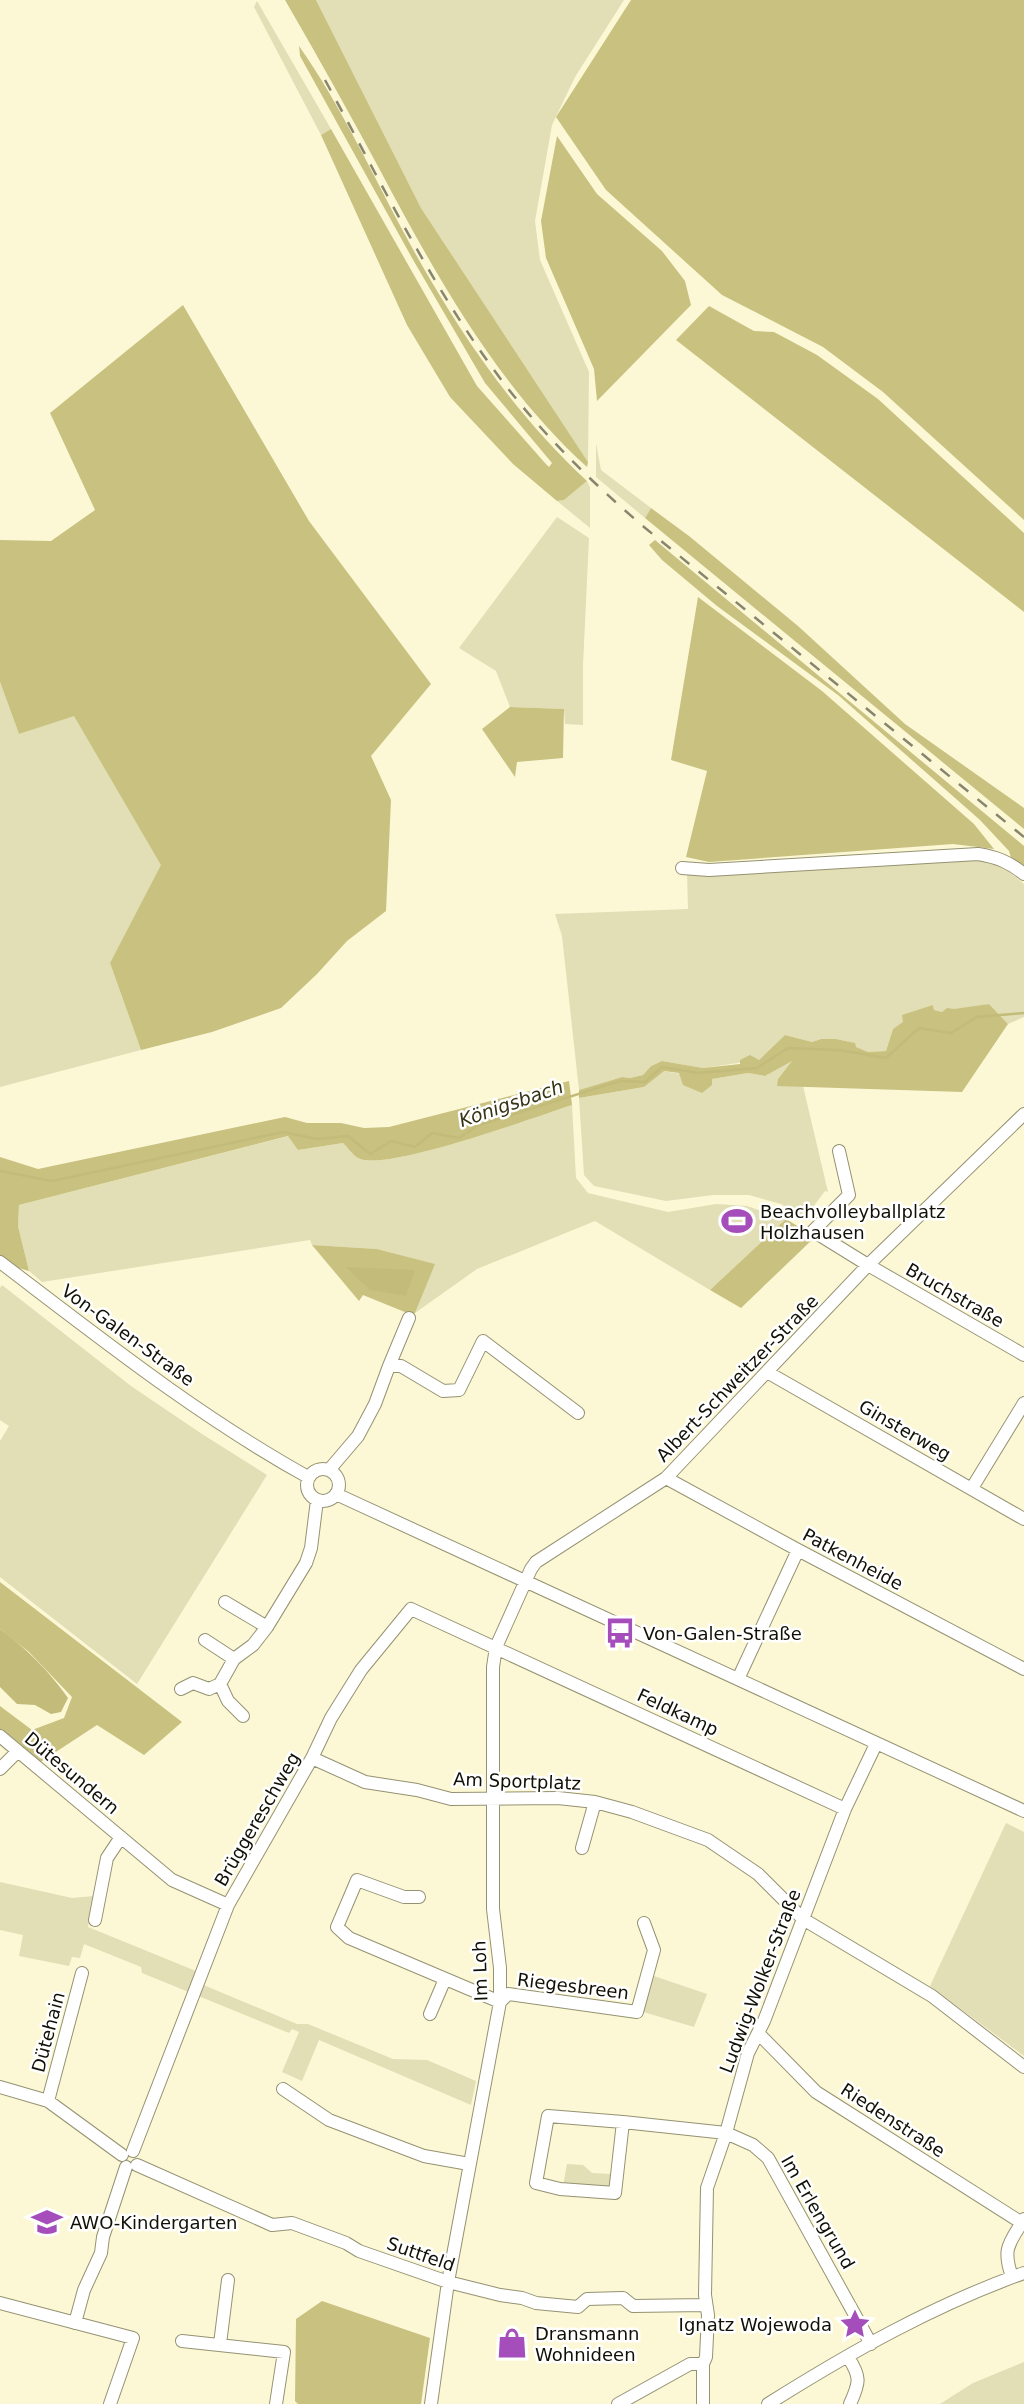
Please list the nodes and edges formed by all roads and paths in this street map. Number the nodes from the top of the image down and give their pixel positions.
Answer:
1 (682, 868) dead end
2 (1024, 874) edge
3 (1021, 1124) edge
4 (839, 1151) dead end
5 (0, 1262) edge
6 (868, 1265) junction
7 (410, 1318) dead end
8 (1024, 1354) edge
9 (389, 1366) junction
10 (767, 1372) junction
11 (1024, 1403) edge
12 (578, 1413) dead end
13 (329, 1470) junction
14 (308, 1477) junction
15 (666, 1478) junction
16 (972, 1488) junction
17 (336, 1494) junction
18 (317, 1500) junction
19 (1024, 1519) edge
20 (798, 1550) junction
21 (526, 1581) junction
22 (225, 1602) dead end
23 (267, 1627) junction
24 (205, 1640) dead end
25 (496, 1647) junction
26 (234, 1658) junction
27 (1024, 1669) edge
28 (738, 1679) junction
29 (220, 1684) junction
30 (181, 1689) dead end
31 (243, 1716) dead end
32 (0, 1736) edge
33 (876, 1744) junction
34 (18, 1751) junction
35 (312, 1758) junction
36 (0, 1769) edge
37 (491, 1798) junction
38 (595, 1802) junction
39 (845, 1808) junction
40 (1024, 1811) edge
41 (121, 1837) junction
42 (582, 1848) dead end
43 (418, 1897) dead end
44 (228, 1905) junction
45 (803, 1919) junction
46 (94, 1920) dead end
47 (644, 1923) dead end
48 (82, 1973) dead end
49 (445, 1979) junction
50 (500, 2002) junction
51 (429, 2014) dead end
52 (758, 2033) junction
53 (1024, 2067) edge
54 (0, 2088) edge
55 (283, 2090) dead end
56 (48, 2101) junction
57 (623, 2122) junction
58 (726, 2133) junction
59 (129, 2159) junction
60 (469, 2164) junction
61 (1023, 2221) edge
62 (1018, 2275) edge
63 (228, 2280) dead end
64 (448, 2282) junction
65 (0, 2303) edge
66 (705, 2305) junction
67 (75, 2323) junction
68 (181, 2341) dead end
69 (220, 2344) junction
70 (871, 2344) junction
71 (848, 2357) junction
72 (703, 2364) junction
73 (110, 2404) edge
74 (276, 2404) edge
75 (431, 2404) edge
76 (618, 2404) edge
77 (703, 2404) edge
78 (768, 2404) edge
79 (850, 2404) edge

1 - 2 street
3 - 6 street, Albert-Schweitzer-Straße
4 - 6 street
5 - 14 street, Von-Galen-Straße
6 - 8 street, Bruchstraße
6 - 10 street, Albert-Schweitzer-Straße
7 - 9 street
9 - 12 street
9 - 13 street
10 - 15 street, Albert-Schweitzer-Straße
10 - 16 street, Ginsterweg
11 - 16 street
13 - 14 street
13 - 17 street
14 - 18 street
15 - 20 street, Patkenheide
15 - 21 street, Albert-Schweitzer-Straße
16 - 19 street, Ginsterweg
17 - 18 street
17 - 21 street
18 - 23 street
20 - 27 street, Patkenheide
20 - 28 street
21 - 25 street, Im Loh
21 - 28 street
22 - 23 street
23 - 26 street
24 - 26 street
25 - 35 street, Brüggereschweg
25 - 37 street, Im Loh
25 - 39 street, Feldkamp
26 - 29 street
28 - 33 street
29 - 30 street
29 - 31 street
32 - 34 street, Dütesundern
33 - 39 street, Ludwig-Wolker-Straße
33 - 40 street
34 - 36 street
34 - 41 street, Dütesundern
35 - 37 street, Am Sportplatz
35 - 44 street, Brüggereschweg
37 - 38 street, Am Sportplatz
37 - 50 street, Im Loh
38 - 42 street
38 - 45 street, Am Sportplatz
39 - 45 street, Ludwig-Wolker-Straße
41 - 44 street, Dütesundern
41 - 46 street, Dütesundern
43 - 49 street, Riegesbreen
44 - 59 street, Brüggereschweg
45 - 52 street, Ludwig-Wolker-Straße
45 - 53 street, Am Sportplatz
47 - 50 street, Riegesbreen
48 - 56 street, Dütehain
49 - 50 street, Riegesbreen
49 - 51 street
50 - 60 street, Im Loh
52 - 58 street, Ludwig-Wolker-Straße
52 - 61 street, Riedenstraße
54 - 56 street, Suttfeld
55 - 60 street
56 - 59 street, Suttfeld
57 - 57 street, Im Erlengrund
57 - 58 street, Im Erlengrund
58 - 66 street, Ludwig-Wolker-Straße
58 - 70 street, Im Erlengrund
59 - 64 street, Suttfeld
59 - 67 street, Brüggereschweg
60 - 64 street, Im Loh
61 - 62 street
62 - 70 street
63 - 69 street
64 - 66 street, Suttfeld
64 - 75 street, Im Loh
65 - 67 street
66 - 72 street, Ludwig-Wolker-Straße
67 - 73 street
68 - 69 street
69 - 74 street
70 - 71 street
71 - 78 street
71 - 79 street
72 - 76 street
72 - 77 street, Ludwig-Wolker-Straße

